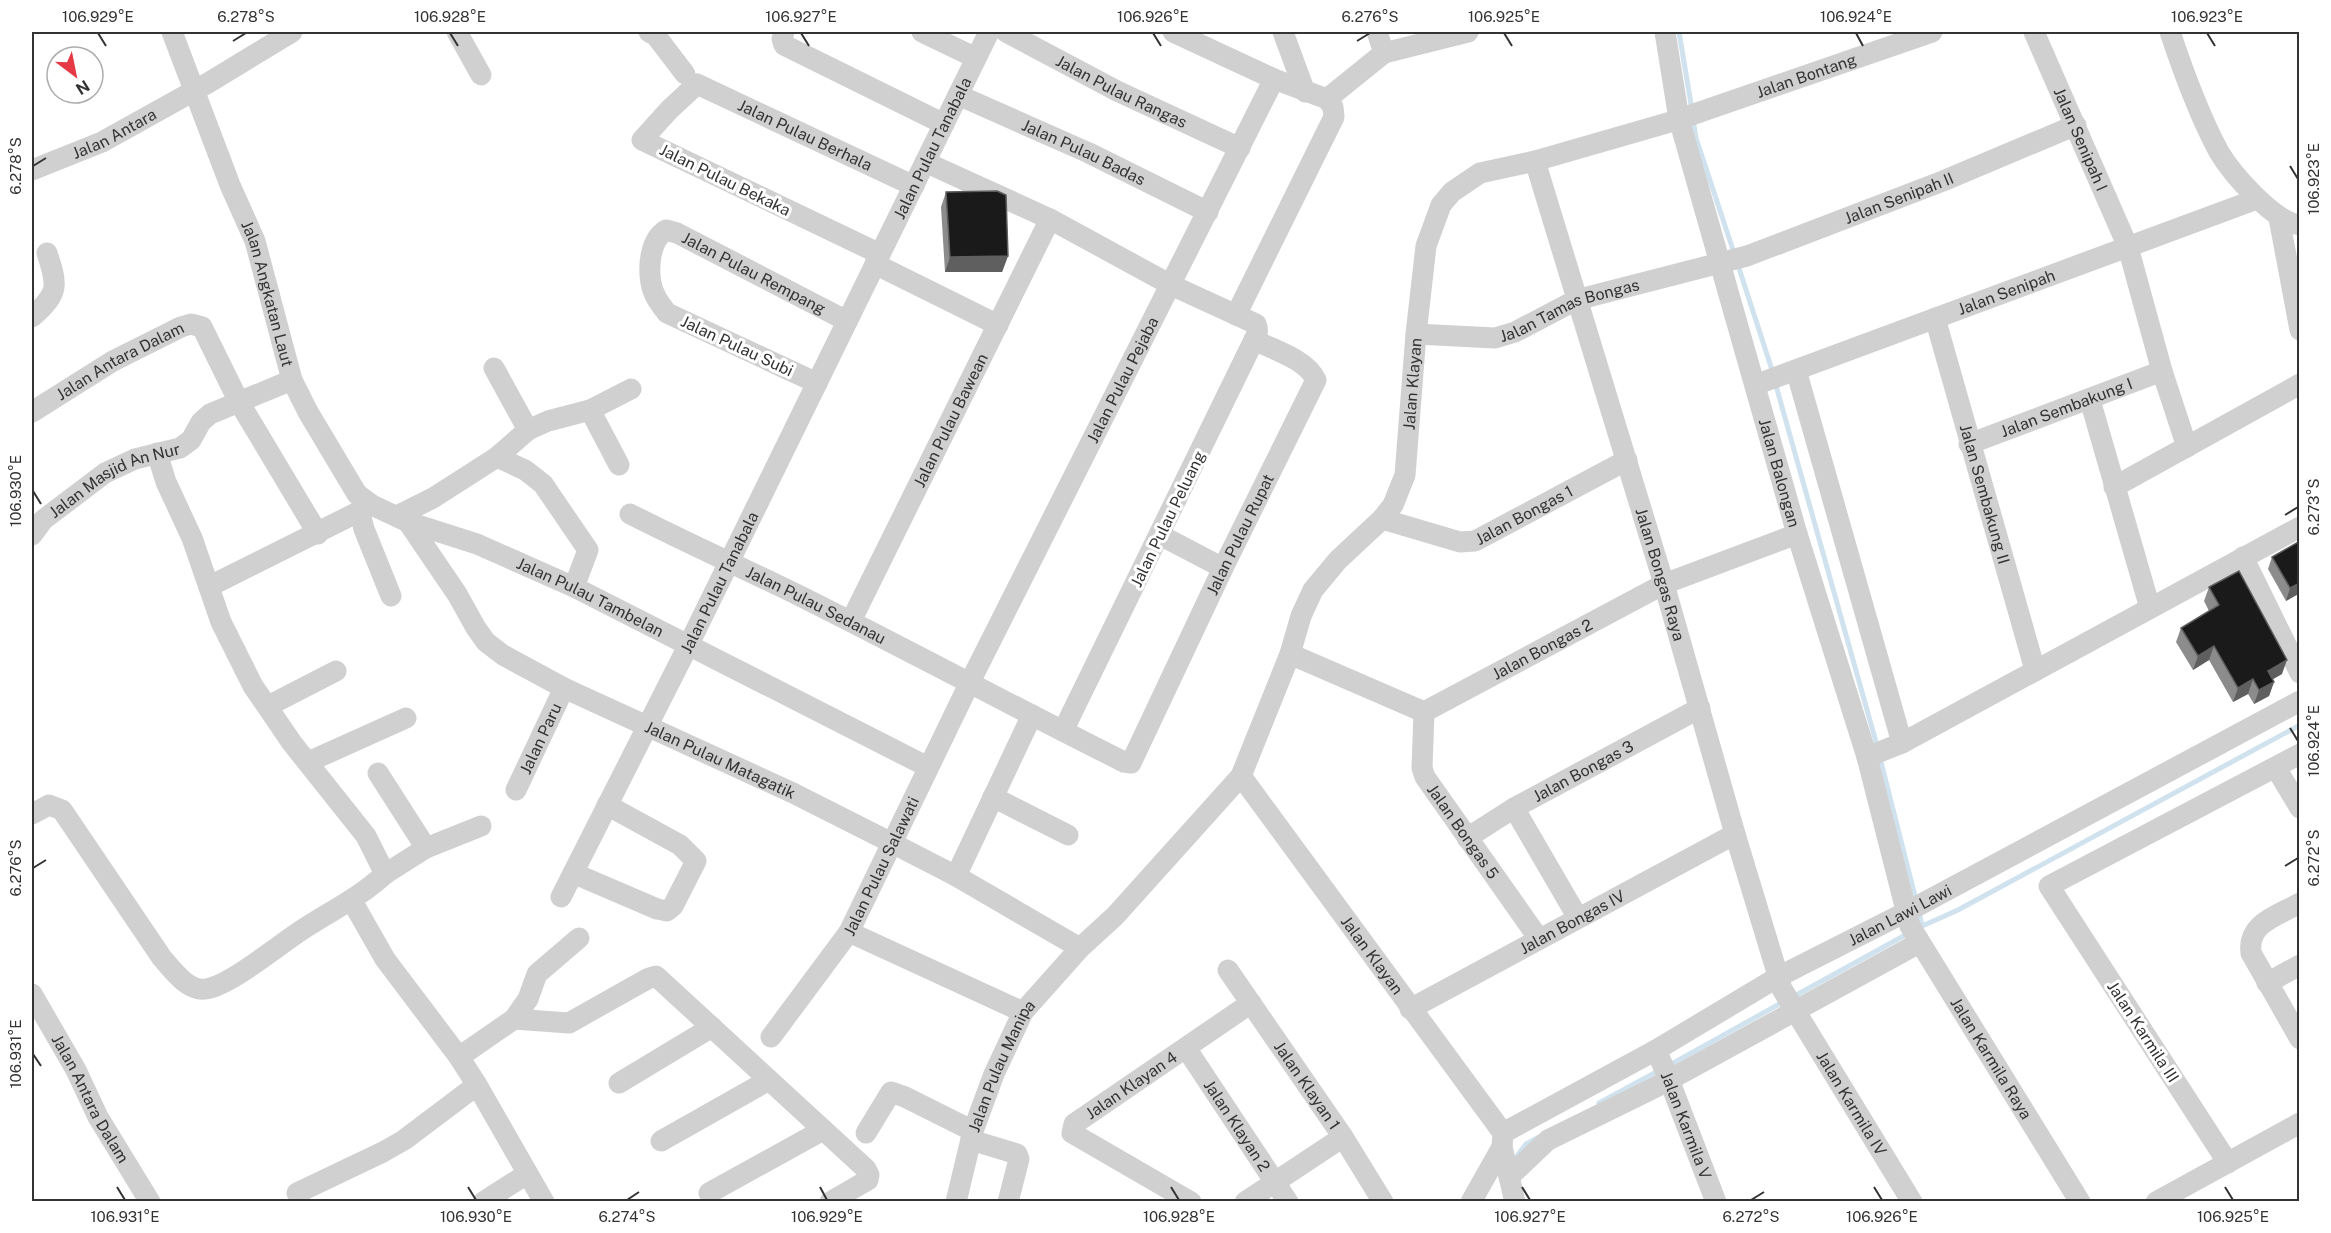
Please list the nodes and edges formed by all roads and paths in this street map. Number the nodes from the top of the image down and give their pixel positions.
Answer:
1 (172, 32) edge
2 (292, 32) edge
3 (457, 32) edge
4 (650, 32) edge
5 (784, 32) edge
6 (922, 32) edge
7 (989, 32) edge
8 (1006, 32) edge
9 (1173, 32) edge
10 (1283, 32) edge
11 (1377, 32) edge
12 (1468, 32) edge
13 (1665, 32) edge
14 (1932, 32) edge
15 (2034, 32) edge
16 (2170, 32) edge
17 (1384, 53) junction
18 (976, 58) junction
19 (481, 75) dead end
20 (691, 79) junction
21 (1274, 79) junction
22 (195, 91) junction
23 (1305, 92) junction
24 (958, 95) junction
25 (1327, 99) junction
26 (1688, 116) junction
27 (944, 124) junction
28 (2076, 125) junction
29 (1240, 148) junction
30 (1535, 161) junction
31 (925, 162) junction
32 (32, 170) edge
33 (914, 186) junction
34 (2257, 199) junction
35 (1208, 212) junction
36 (2279, 218) junction
37 (1050, 219) junction
38 (2300, 225) edge
39 (658, 235) joint
40 (2128, 247) junction
41 (47, 253) dead end
42 (877, 259) junction
43 (1733, 260) junction
44 (1171, 285) junction
45 (1576, 300) junction
46 (1236, 315) junction
47 (32, 317) edge
48 (1935, 318) junction
49 (847, 321) junction
50 (998, 325) junction
51 (2300, 330) edge
52 (1416, 334) junction
53 (1254, 340) junction
54 (494, 369) dead end
55 (1793, 371) junction
56 (2162, 371) junction
57 (292, 380) junction
58 (817, 383) junction
59 (1761, 383) junction
60 (2300, 384) edge
61 (631, 389) dead end
62 (2090, 400) junction
63 (239, 402) junction
64 (590, 410) junction
65 (32, 412) edge
66 (528, 430) junction
67 (1969, 444) junction
68 (2187, 447) junction
69 (158, 453) junction
70 (497, 457) junction
71 (1627, 460) junction
72 (619, 465) dead end
73 (2114, 488) junction
74 (366, 509) junction
75 (630, 514) dead end
76 (403, 519) junction
77 (1382, 519) junction
78 (2300, 527) edge
79 (318, 534) junction
80 (1797, 534) junction
81 (32, 535) edge
82 (1160, 535) junction
83 (2243, 557) junction
84 (729, 561) junction
85 (1223, 568) junction
86 (1664, 584) junction
87 (210, 586) junction
88 (574, 586) junction
89 (391, 596) dead end
90 (2150, 608) junction
91 (851, 621) junction
92 (689, 644) junction
93 (1290, 654) junction
94 (2035, 670) junction
95 (336, 671) dead end
96 (2300, 673) edge
97 (970, 682) junction
98 (564, 688) junction
99 (2300, 700) edge
100 (268, 706) junction
101 (1700, 708) junction
102 (1424, 712) junction
103 (1032, 715) junction
104 (406, 718) dead end
105 (646, 726) junction
106 (1063, 731) junction
107 (1883, 751) junction
108 (2300, 754) edge
109 (1133, 758) joint
110 (308, 762) junction
111 (928, 767) junction
112 (2276, 768) junction
113 (378, 773) dead end
114 (1241, 776) junction
115 (516, 790) dead end
116 (993, 797) junction
117 (607, 805) junction
118 (1514, 808) junction
119 (2300, 808) edge
120 (32, 814) edge
121 (481, 826) dead end
122 (1735, 834) junction
123 (1068, 835) dead end
124 (1467, 838) junction
125 (893, 844) junction
126 (426, 848) junction
127 (573, 873) junction
128 (385, 874) junction
129 (956, 876) junction
130 (561, 897) dead end
131 (352, 901) junction
132 (2300, 903) edge
133 (1578, 918) junction
134 (1915, 921) junction
135 (849, 932) junction
136 (579, 938) dead end
137 (1539, 939) junction
138 (1080, 948) junction
139 (2300, 965) edge
140 (1228, 970) dead end
141 (2267, 983) junction
142 (32, 994) edge
143 (1786, 995) junction
144 (1251, 1003) junction
145 (1410, 1009) junction
146 (1023, 1012) junction
147 (514, 1019) junction
148 (711, 1027) junction
149 (771, 1038) dead end
150 (2300, 1039) edge
151 (1186, 1048) junction
152 (459, 1057) junction
153 (1664, 1067) junction
154 (769, 1080) junction
155 (619, 1083) dead end
156 (477, 1085) junction
157 (2300, 1123) edge
158 (823, 1130) junction
159 (866, 1133) dead end
160 (972, 1135) junction
161 (1343, 1137) junction
162 (1502, 1140) junction
163 (661, 1141) dead end
164 (2228, 1163) junction
165 (527, 1174) junction
166 (1509, 1176) junction
167 (1275, 1182) junction
168 (297, 1193) dead end
169 (709, 1193) dead end
170 (2187, 1194) edge
171 (150, 1202) edge
172 (483, 1202) edge
173 (544, 1202) edge
174 (830, 1202) edge
175 (956, 1202) edge
176 (1008, 1202) edge
177 (1191, 1202) edge
178 (1245, 1202) edge
179 (1288, 1202) edge
180 (1383, 1202) edge
181 (1471, 1202) edge
182 (1515, 1202) edge
183 (1716, 1202) edge
184 (1911, 1202) edge
185 (2080, 1202) edge
186 (2156, 1202) edge

1 - 22 street, Jalan Angkatan Laut
2 - 22 street, Jalan Antara
3 - 19 street
4 - 20 street
5 - 27 street
6 - 18 street
7 - 18 street, Jalan Pulau Tanabala
8 - 29 street, Jalan Pulau Rangas
9 - 21 street
10 - 23 street
11 - 17 street
12 - 17 street
13 - 26 street, Jalan Balongan
14 - 26 street, Jalan Bontang
15 - 28 street, Jalan Senipah I
16 - 34 street
17 - 25 street
18 - 24 street, Jalan Pulau Tanabala
20 - 33 street, Jalan Pulau Berhala
20 - 42 street, Jalan Pulau Bekaka
21 - 23 street
21 - 29 street, Jalan Pulau Pejaba
22 - 32 street, Jalan Antara
22 - 57 street, Jalan Angkatan Laut
23 - 25 street
24 - 27 street, Jalan Pulau Tanabala
24 - 35 street, Jalan Pulau Badas
25 - 46 street
26 - 30 street, Jalan Klayan
26 - 43 street, Jalan Balongan
27 - 31 street, Jalan Pulau Tanabala
28 - 40 street, Jalan Senipah I
28 - 43 street, Jalan Senipah II
29 - 35 street, Jalan Pulau Pejaba
30 - 45 street, Jalan Bongas Raya
30 - 52 street, Jalan Klayan
31 - 33 street, Jalan Pulau Tanabala
31 - 37 street
33 - 42 street, Jalan Pulau Tanabala
34 - 36 street
34 - 40 street, Jalan Senipah
35 - 44 street, Jalan Pulau Pejaba
36 - 38 street
36 - 51 street
37 - 44 street
37 - 50 street, Jalan Pulau Bawean
39 - 49 street, Jalan Pulau Rempang
39 - 58 street, Jalan Pulau Subi
40 - 48 street, Jalan Senipah
40 - 56 street, Jalan Senipah I
41 - 47 street
42 - 49 street, Jalan Pulau Tanabala
42 - 50 street
43 - 45 street, Jalan Tamas Bongas
43 - 59 street, Jalan Balongan
44 - 46 street
44 - 97 street, Jalan Pulau Pejaba
45 - 52 street, Jalan Tamas Bongas
45 - 71 street, Jalan Bongas Raya
46 - 53 street
48 - 55 street, Jalan Senipah
48 - 67 street, Jalan Sembakung II
49 - 58 street, Jalan Pulau Tanabala
50 - 91 street, Jalan Pulau Bawean
52 - 77 street, Jalan Klayan
53 - 82 street, Jalan Pulau Peluang
53 - 85 street, Jalan Pulau Rupat
54 - 66 street
55 - 59 street, Jalan Senipah
55 - 107 street
56 - 62 street, Jalan Sembakung I
56 - 68 street, Jalan Senipah I
57 - 63 street, Jalan Masjid An Nur
57 - 74 street, Jalan Angkatan Laut
58 - 84 street, Jalan Pulau Tanabala
59 - 80 street, Jalan Balongan
60 - 68 street
61 - 64 street
62 - 67 street, Jalan Sembakung I
62 - 73 street
63 - 65 street, Jalan Antara Dalam
63 - 69 street, Jalan Masjid An Nur
63 - 79 street, Jalan Antara Dalam
64 - 66 street
64 - 72 street
66 - 70 street
67 - 94 street, Jalan Sembakung II
68 - 73 street
69 - 81 street, Jalan Masjid An Nur
69 - 87 street
70 - 76 street
70 - 88 street
71 - 77 street, Jalan Bongas 1
71 - 86 street, Jalan Bongas Raya
73 - 90 street
74 - 76 street, Jalan Angkatan Laut
74 - 79 street
74 - 89 street
75 - 84 street, Jalan Pulau Sedanau
76 - 88 street, Jalan Pulau Tambelan
76 - 98 street, Jalan Pulau Matagatik
77 - 93 street, Jalan Klayan
78 - 83 street
79 - 87 street
80 - 86 street, Jalan Bongas 2
80 - 107 street, Jalan Balongan
82 - 85 street
82 - 106 street, Jalan Pulau Peluang
83 - 90 street
83 - 96 street
84 - 91 street, Jalan Pulau Sedanau
84 - 92 street, Jalan Pulau Tanabala
85 - 109 street, Jalan Pulau Rupat
86 - 101 street, Jalan Bongas Raya
86 - 102 street, Jalan Bongas 2
87 - 100 street
88 - 92 street, Jalan Pulau Tambelan
90 - 94 street
91 - 97 street, Jalan Pulau Sedanau
92 - 105 street, Jalan Pulau Tanabala
92 - 111 street, Jalan Pulau Tambelan
93 - 102 street
93 - 114 street, Jalan Klayan
94 - 107 street
95 - 100 street
97 - 103 street, Jalan Pulau Sedanau
97 - 111 street, Jalan Pulau Salawati
98 - 105 street, Jalan Pulau Matagatik
98 - 115 street, Jalan Paru
99 - 134 street, Jalan Lawi Lawi
100 - 110 street
101 - 118 street, Jalan Bongas 3
101 - 122 street, Jalan Bongas Raya
102 - 124 street, Jalan Bongas 5
103 - 106 street, Jalan Pulau Sedanau
103 - 116 street
104 - 110 street
105 - 117 street, Jalan Pulau Tanabala
105 - 125 street, Jalan Pulau Matagatik
106 - 109 street, Jalan Pulau Sedanau
107 - 134 street, Jalan Balongan
108 - 112 street
110 - 128 street
111 - 125 street, Jalan Pulau Salawati
112 - 119 street
112 - 164 street, Jalan Karmila III
113 - 126 street
114 - 138 street, Jalan Klayan
114 - 145 street, Jalan Klayan
116 - 123 street
116 - 129 street
117 - 127 street, Jalan Pulau Tanabala
117 - 127 street
118 - 124 street, Jalan Bongas 3
118 - 133 street
120 - 131 street
121 - 126 street
122 - 133 street, Jalan Bongas IV
122 - 143 street, Jalan Bongas Raya
124 - 137 street, Jalan Bongas 5
125 - 129 street, Jalan Pulau Matagatik
125 - 135 street, Jalan Pulau Salawati
126 - 128 street
127 - 130 street, Jalan Pulau Tanabala
128 - 131 street
129 - 138 street, Jalan Pulau Matagatik
131 - 152 street
132 - 141 street
133 - 137 street, Jalan Bongas IV
134 - 143 street, Jalan Lawi Lawi
134 - 143 street
134 - 185 street, Jalan Karmila Raya
135 - 146 street
135 - 149 street, Jalan Pulau Salawati
136 - 147 street
137 - 145 street, Jalan Bongas IV
138 - 146 street, Jalan Pulau Manipa
139 - 141 street
140 - 144 street, Jalan Klayan 1
141 - 150 street
142 - 171 street, Jalan Antara Dalam
143 - 153 street, Jalan Lawi Lawi
143 - 153 street
143 - 184 street, Jalan Karmila IV
144 - 151 street, Jalan Klayan 4
144 - 161 street, Jalan Klayan 1
145 - 162 street, Jalan Klayan
146 - 160 street, Jalan Pulau Manipa
147 - 148 street
147 - 152 street
148 - 154 street
148 - 155 street
151 - 167 street, Jalan Klayan 2
151 - 177 street, Jalan Klayan 4
152 - 156 street
153 - 162 street, Jalan Lawi Lawi
153 - 166 street
153 - 183 street, Jalan Karmila V
154 - 158 street
154 - 163 street
156 - 165 street
156 - 168 street
157 - 164 street
158 - 169 street
158 - 174 street
159 - 160 street
160 - 175 street, Jalan Pulau Manipa
160 - 176 street
161 - 167 street
161 - 180 street, Jalan Klayan 1
162 - 166 street
162 - 181 street
164 - 170 street
165 - 172 street
165 - 173 street
166 - 182 street
167 - 178 street
167 - 179 street, Jalan Klayan 2
170 - 186 street

